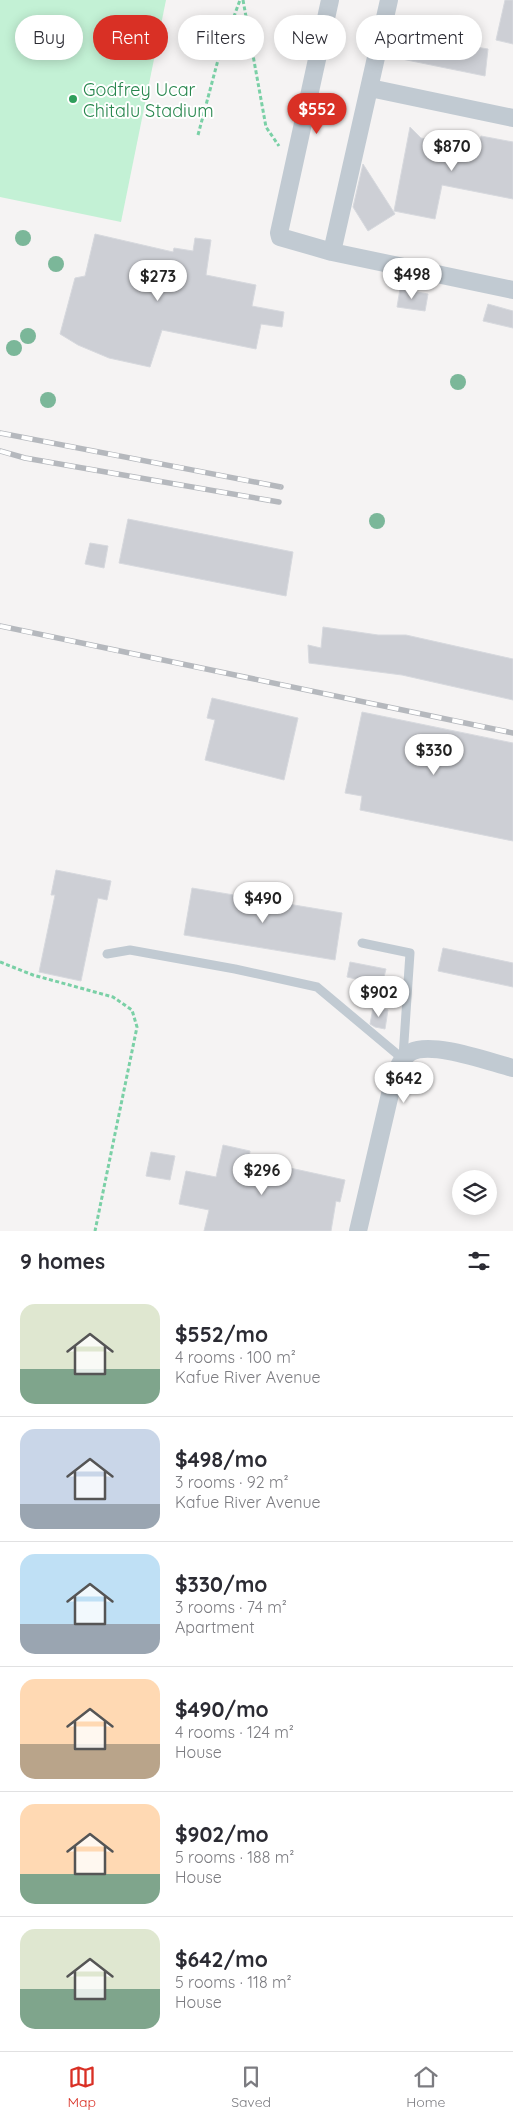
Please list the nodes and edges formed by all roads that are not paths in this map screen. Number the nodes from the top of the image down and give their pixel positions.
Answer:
1 (330, 0) edge
2 (389, 0) edge
3 (370, 88) junction
4 (513, 118) edge
5 (332, 252) junction
6 (513, 290) edge
7 (362, 943) dead end
8 (107, 954) dead end
9 (403, 1059) junction
10 (513, 1068) edge
11 (358, 1231) edge

1 - 5 street
2 - 3 street
3 - 4 street
3 - 5 street
5 - 6 street
7 - 9 lane
8 - 9 lane
9 - 10 street
9 - 11 street

